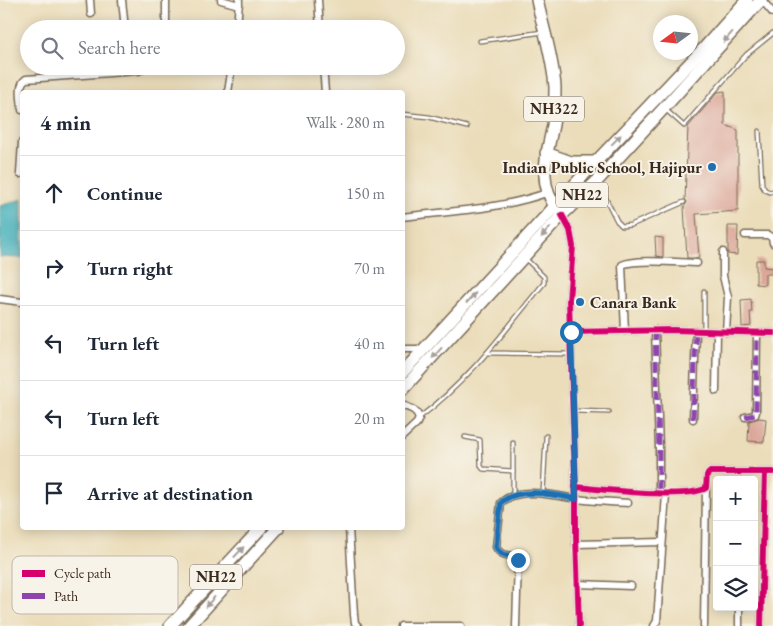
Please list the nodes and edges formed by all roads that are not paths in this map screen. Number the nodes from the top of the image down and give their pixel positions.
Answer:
1 (90, 0) edge
2 (122, 0) edge
3 (166, 0) edge
4 (221, 0) edge
5 (318, 0) edge
6 (537, 0) edge
7 (747, 0) edge
8 (761, 0) edge
9 (239, 2) edge
10 (773, 13) edge
11 (91, 14) dead end
12 (124, 20) edge
13 (166, 20) edge
14 (238, 20) edge
15 (319, 20) edge
16 (544, 32) junction
17 (773, 34) edge
18 (480, 41) dead end
19 (58, 75) edge
20 (231, 75) edge
21 (324, 75) edge
22 (20, 90) edge
23 (228, 90) edge
24 (325, 90) edge
25 (664, 108) junction
26 (405, 114) edge
27 (466, 127) dead end
28 (759, 131) dead end
29 (546, 153) junction
30 (595, 162) junction
31 (597, 181) junction
32 (549, 192) junction
33 (773, 192) edge
34 (684, 202) dead end
35 (558, 210) junction
36 (405, 217) edge
37 (745, 235) dead end
38 (773, 243) edge
39 (723, 252) dead end
40 (524, 257) junction
41 (697, 263) dead end
42 (704, 292) dead end
43 (0, 299) edge
44 (20, 302) edge
45 (655, 330) junction
46 (625, 331) junction
47 (696, 331) junction
48 (704, 331) junction
49 (571, 332) junction
50 (717, 332) junction
51 (726, 332) junction
52 (757, 333) junction
53 (773, 333) edge
54 (405, 349) edge
55 (424, 349) junction
56 (486, 353) junction
57 (571, 354) junction
58 (405, 369) edge
59 (405, 387) edge
60 (716, 391) dead end
61 (405, 406) edge
62 (573, 411) junction
63 (609, 412) dead end
64 (745, 417) dead end
65 (419, 418) junction
66 (693, 420) dead end
67 (405, 434) edge
68 (546, 436) dead end
69 (465, 437) dead end
70 (513, 443) dead end
71 (513, 470) junction
72 (744, 472) junction
73 (765, 472) junction
74 (773, 472) edge
75 (744, 476) edge
76 (575, 487) junction
77 (706, 488) junction
78 (543, 492) junction
79 (662, 493) junction
80 (513, 496) junction
81 (576, 499) junction
82 (628, 503) dead end
83 (259, 530) edge
84 (276, 530) edge
85 (349, 530) edge
86 (662, 542) junction
87 (576, 544) junction
88 (578, 584) junction
89 (631, 586) dead end
90 (739, 611) edge
91 (170, 626) edge
92 (189, 626) edge
93 (358, 626) edge
94 (401, 626) edge
95 (461, 626) edge
96 (516, 626) edge
97 (579, 626) edge
98 (654, 626) edge
99 (704, 626) edge
100 (739, 626) edge
101 (761, 626) edge

1 - 11 street
2 - 12 street
3 - 13 street
4 - 9 street
5 - 15 street
6 - 16 highway, NH322
30 -> 7 highway, NH22
8 - 10 street
8 -> 25 highway, NH22
9 - 14 street
16 - 18 lane
16 - 29 highway, NH322
17 - 25 lane
19 - 22 street
20 - 23 street
21 - 24 street
25 - 31 highway, NH22
26 - 27 lane
28 - 33 lane
29 - 30 highway
29 - 32 highway, NH322
30 - 35 highway, NH22
31 - 34 lane
31 - 35 highway, NH22
32 - 35 highway, NH322
32 - 36 street
35 -> 40 highway, NH22
35 - 49 street
55 -> 35 highway, NH22
37 - 38 street
39 - 51 street
40 - 56 lane
40 -> 59 highway, NH22
41 - 46 street
42 - 48 lane
43 - 44 street
45 - 46 street
45 - 47 street
45 - 79 street
46 - 49 street
47 - 48 street
47 - 66 street
48 - 50 street
49 - 57 street
50 - 51 street
50 - 60 street
51 - 52 street
52 - 53 street
52 - 64 street
54 - 55 street
55 - 58 highway, NH22
56 - 57 lane
56 - 65 lane
57 - 62 street
61 - 65 street
62 - 63 lane
62 - 76 street
65 - 67 street
68 - 78 lane
69 - 71 lane
70 - 71 lane
71 - 80 lane
72 - 73 street
72 - 75 street
72 - 77 street
73 - 74 street
73 - 101 street
76 - 79 street
76 - 81 street
77 - 79 street
77 - 99 street
78 - 80 street
78 - 81 street
79 - 86 street
80 - 96 street
81 - 82 street
81 - 87 street
91 -> 83 highway, NH22
84 -> 92 highway, NH22
85 - 93 street
86 - 87 street
86 - 98 street
87 - 88 street
88 - 89 street
88 - 97 street
90 - 100 street
94 - 95 street

